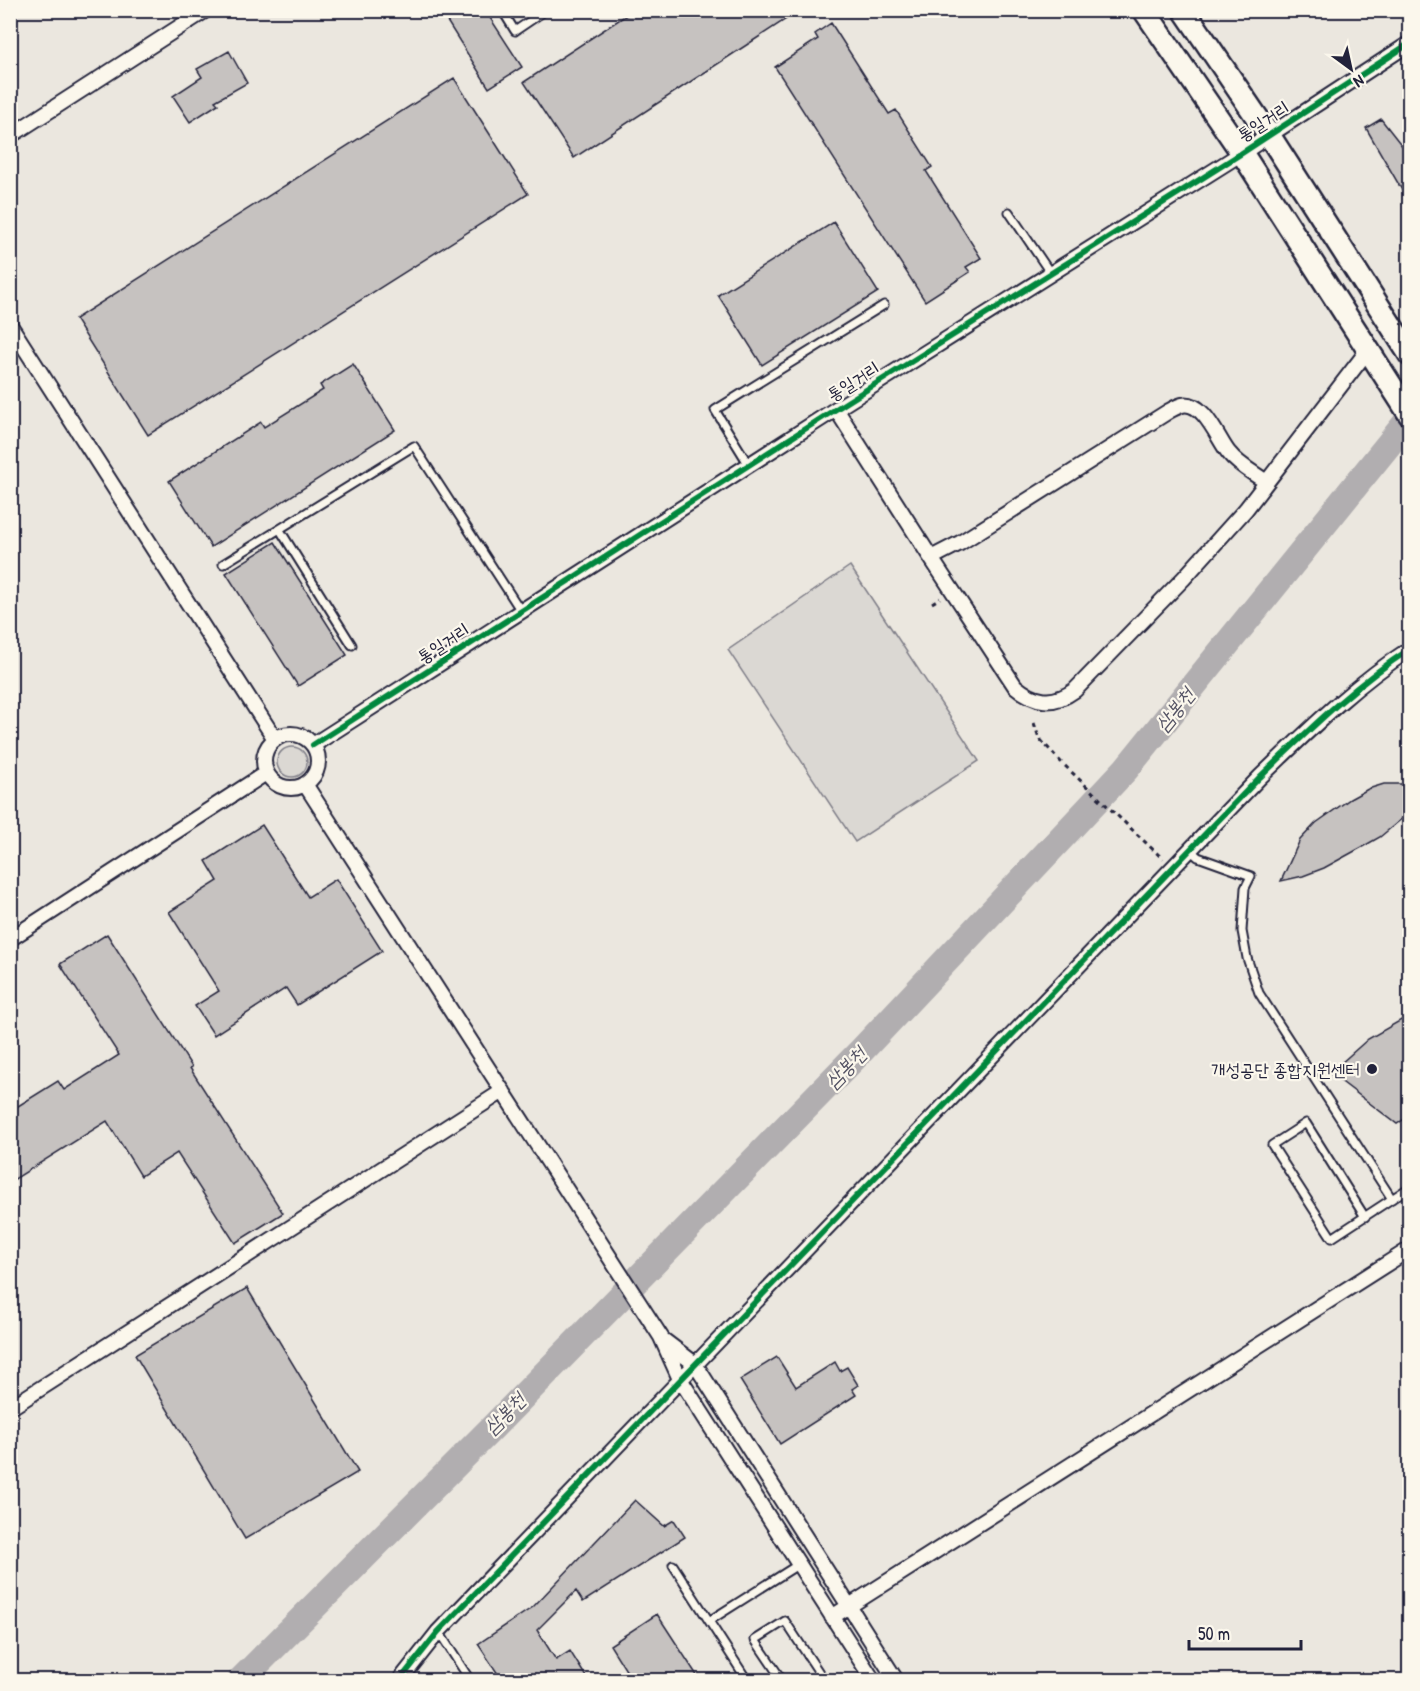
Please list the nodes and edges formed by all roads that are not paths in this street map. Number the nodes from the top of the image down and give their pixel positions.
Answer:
1 (206, 10) edge
2 (502, 10) edge
3 (546, 10) edge
4 (1144, 10) edge
5 (1184, 10) edge
6 (1410, 43) edge
7 (1269, 135) junction
8 (10, 136) edge
9 (1242, 153) junction
10 (1009, 212) dead end
11 (1052, 273) junction
12 (884, 305) dead end
13 (10, 324) edge
14 (1368, 350) junction
15 (1410, 354) edge
16 (836, 409) junction
17 (1410, 415) edge
18 (749, 465) junction
19 (1266, 482) junction
20 (280, 530) junction
21 (930, 558) junction
22 (223, 564) dead end
23 (521, 611) junction
24 (352, 645) dead end
25 (1410, 650) edge
26 (275, 739) junction
27 (313, 745) junction
28 (266, 773) junction
29 (305, 784) junction
30 (1190, 850) junction
31 (10, 939) edge
32 (503, 1091) junction
33 (1410, 1188) edge
34 (1392, 1199) junction
35 (1365, 1217) junction
36 (1410, 1249) edge
37 (661, 1337) junction
38 (695, 1364) junction
39 (680, 1379) junction
40 (10, 1408) edge
41 (798, 1564) junction
42 (673, 1565) dead end
43 (849, 1606) junction
44 (832, 1617) junction
45 (709, 1621) junction
46 (438, 1632) junction
47 (399, 1680) edge
48 (470, 1680) edge
49 (747, 1680) edge
50 (782, 1680) edge
51 (824, 1680) edge
52 (873, 1680) edge
53 (896, 1680) edge

1 - 8 street
2 - 3 lane
4 - 9 main road
5 - 7 main road
6 - 7 street, 통일거리
7 - 9 street, 통일거리
7 - 15 main road
9 - 11 street, 통일거리
9 - 14 main road
10 - 11 lane
11 - 16 street, 통일거리
12 - 18 lane
13 - 26 street
14 - 17 main road
14 - 19 street
16 - 18 street, 통일거리
16 - 21 street
18 - 23 street, 통일거리
19 - 21 street
19 - 21 street
20 - 22 lane
20 - 23 lane
20 - 24 lane
23 - 27 street, 통일거리
25 - 30 street
26 - 27 street
26 - 28 street
27 - 29 street
28 - 29 street
28 - 31 street
29 - 32 street
30 - 34 lane
30 - 38 street
32 - 37 street
32 - 40 street
33 - 34 lane
34 - 35 lane
35 - 35 lane
36 - 43 street
37 - 38 street
37 - 39 street
38 - 39 street
38 - 43 street
39 - 41 street
39 - 46 street
41 - 44 street
41 - 45 lane
42 - 45 lane
43 - 44 street
43 - 53 street
44 - 52 street
45 - 49 lane
46 - 47 street
46 - 48 lane
50 - 51 lane

